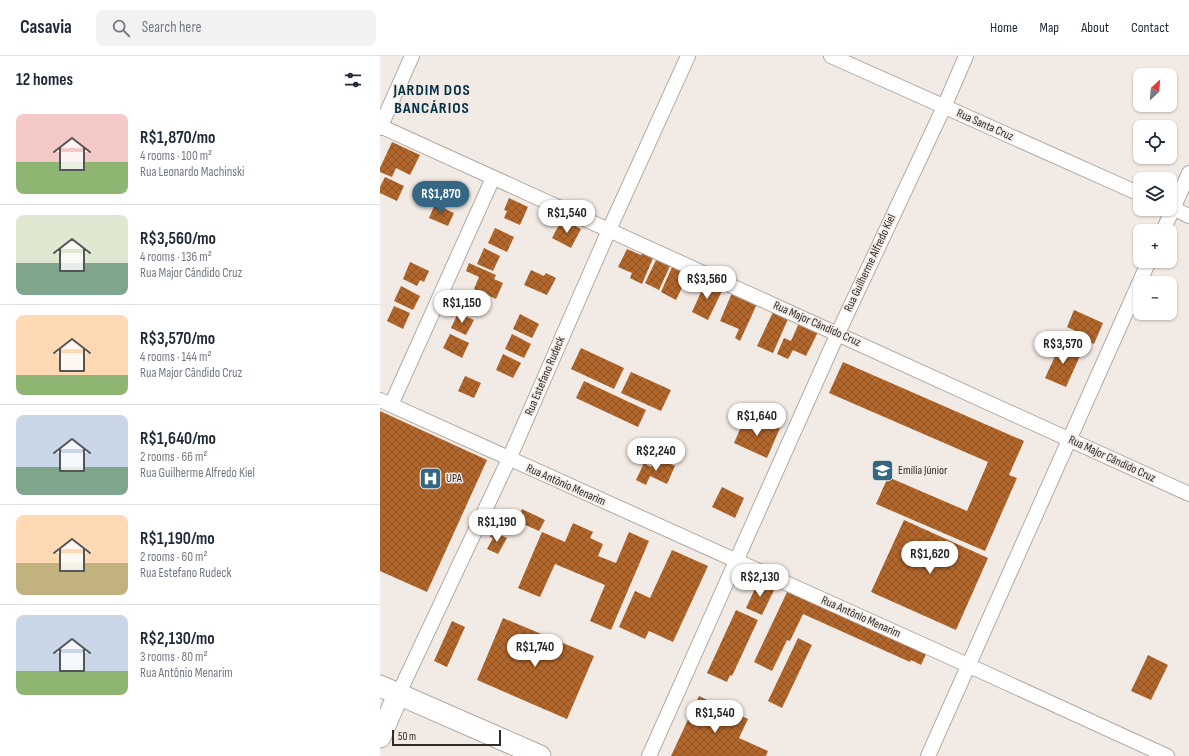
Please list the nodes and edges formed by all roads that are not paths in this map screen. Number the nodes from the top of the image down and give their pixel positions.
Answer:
1 (412, 56) edge
2 (688, 56) edge
3 (831, 56) edge
4 (966, 56) edge
5 (944, 107) junction
6 (380, 127) edge
7 (1189, 172) edge
8 (493, 178) junction
9 (1133, 191) edge
10 (1177, 196) edge
11 (1177, 211) edge
12 (1189, 216) edge
13 (609, 230) junction
14 (1146, 268) edge
15 (838, 333) junction
16 (385, 403) edge
17 (1070, 439) junction
18 (509, 459) junction
19 (1189, 494) edge
20 (736, 561) junction
21 (969, 665) junction
22 (389, 691) edge
23 (380, 737) edge
24 (540, 756) edge
25 (650, 756) edge
26 (928, 756) edge
27 (1167, 756) edge

1 - 6 street
2 - 13 street, Rua Estefano Rudeck
3 - 5 street, Rua Santa Cruz
4 - 5 street, Rua Guilherme Alfredo Kiel
5 - 9 street, Rua Santa Cruz
5 - 15 street, Rua Guilherme Alfredo Kiel
6 - 8 street, Rua Major Cândido Cruz
7 - 10 street
8 - 13 street, Rua Major Cândido Cruz
8 - 16 street
11 - 12 street
13 - 15 street, Rua Major Cândido Cruz
13 - 18 street, Rua Estefano Rudeck
14 - 17 street
15 - 17 street, Rua Major Cândido Cruz
15 - 20 street, Rua Guilherme Alfredo Kiel
16 - 18 street, Rua Antônio Menarim
17 - 19 street, Rua Major Cândido Cruz
17 - 21 street
18 - 20 street, Rua Antônio Menarim
18 - 22 street, Rua Estefano Rudeck
20 - 21 street, Rua Antônio Menarim
20 - 25 street, Rua Guilherme Alfredo Kiel
21 - 26 street
21 - 27 street, Rua Antônio Menarim
22 - 23 main road
22 - 24 main road

